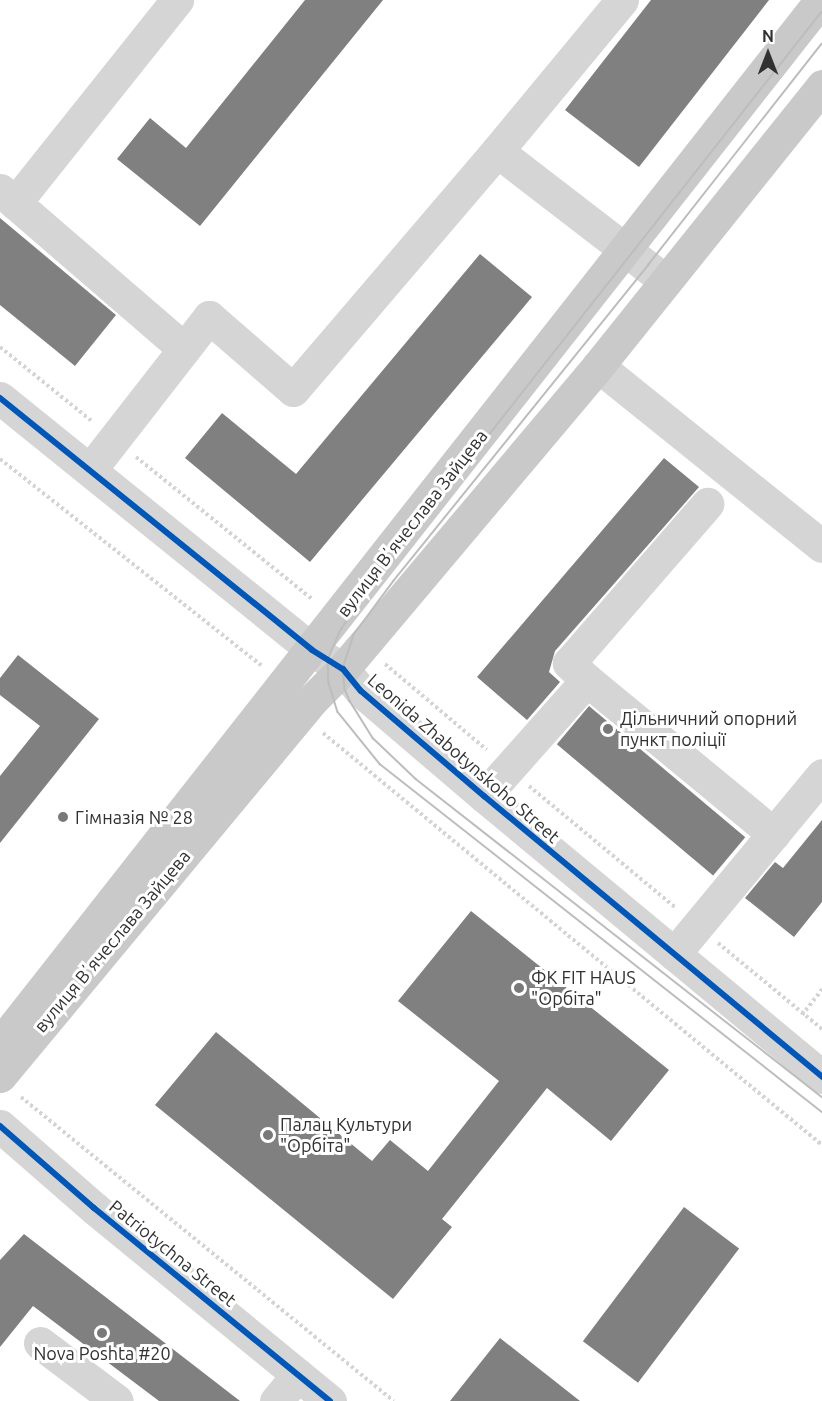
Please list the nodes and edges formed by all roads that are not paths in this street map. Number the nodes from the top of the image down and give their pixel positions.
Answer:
1 (177, 0) edge
2 (622, 0) edge
3 (821, 0) edge
4 (818, 99) edge
5 (497, 151) junction
6 (8, 196) edge
7 (626, 249) junction
8 (666, 280) junction
9 (184, 349) junction
10 (598, 366) junction
11 (0, 398) edge
12 (90, 470) junction
13 (707, 504) dead end
14 (822, 546) edge
15 (312, 650) junction
16 (343, 669) junction
17 (587, 680) junction
18 (822, 775) edge
19 (484, 796) junction
20 (774, 834) junction
21 (674, 954) junction
22 (0, 1044) edge
23 (822, 1077) edge
24 (10, 1086) edge
25 (0, 1126) edge
26 (39, 1343) dead end
27 (297, 1375) junction
28 (117, 1401) edge
29 (276, 1401) edge
30 (330, 1401) edge

1 - 6 street
2 - 5 street
3 - 7 main road, вулиця Вʼячеслава Зайцева
4 - 8 main road, вулиця Вʼячеслава Зайцева
5 - 7 street
5 - 9 street
6 - 9 street
7 - 8 street
7 - 15 main road, вулиця Вʼячеслава Зайцева
8 - 10 main road, вулиця Вʼячеслава Зайцева
9 - 12 street
10 - 14 street
10 - 16 main road, вулиця Вʼячеслава Зайцева
11 - 12 street, Leonida Zhabotynskoho Street
12 - 15 street, Leonida Zhabotynskoho Street
13 - 17 street
15 - 16 street, Leonida Zhabotynskoho Street
15 - 22 main road, вулиця Вʼячеслава Зайцева
16 - 19 street, Leonida Zhabotynskoho Street
16 - 24 main road, вулиця Вʼячеслава Зайцева
17 - 19 street
17 - 20 street
18 - 20 street
19 - 21 street, Leonida Zhabotynskoho Street
20 - 21 street
21 - 23 street, Leonida Zhabotynskoho Street
25 - 27 street, Patriotychna Street
26 - 28 street
27 - 29 street
27 - 30 street, Patriotychna Street

